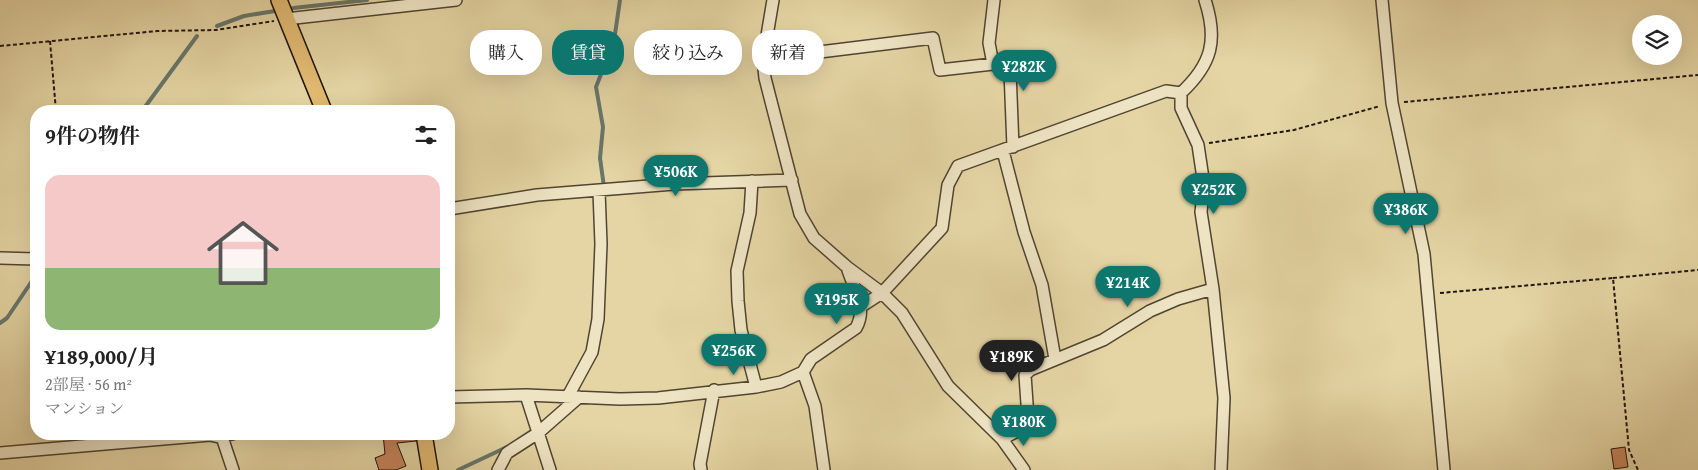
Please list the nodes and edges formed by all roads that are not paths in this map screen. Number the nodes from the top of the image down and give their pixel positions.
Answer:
1 (279, 0) edge
2 (456, 0) edge
3 (773, 0) edge
4 (994, 0) edge
5 (1205, 0) edge
6 (1382, 0) edge
7 (286, 19) junction
8 (768, 30) edge
9 (824, 52) edge
10 (993, 64) junction
11 (765, 75) edge
12 (1181, 93) junction
13 (322, 105) edge
14 (1008, 149) junction
15 (792, 180) junction
16 (752, 182) junction
17 (599, 191) junction
18 (455, 208) edge
19 (0, 258) edge
20 (30, 259) edge
21 (848, 267) junction
22 (1213, 289) junction
23 (882, 293) junction
24 (862, 306) junction
25 (1055, 359) junction
26 (803, 372) junction
27 (756, 387) junction
28 (714, 390) junction
29 (526, 395) junction
30 (455, 397) edge
31 (579, 397) junction
32 (567, 398) junction
33 (538, 433) junction
34 (1002, 439) junction
35 (144, 440) edge
36 (228, 440) edge
37 (425, 440) edge
38 (0, 453) edge
39 (233, 470) edge
40 (430, 470) edge
41 (498, 470) edge
42 (550, 470) edge
43 (701, 470) edge
44 (824, 470) edge
45 (1024, 470) edge
46 (1221, 470) edge
47 (1444, 470) edge

1 - 7 main road
2 - 7 street
3 - 8 street
4 - 10 street
5 - 12 street
6 - 47 street
7 - 13 main road
9 - 10 street
10 - 14 street
11 - 15 street
12 - 14 street
12 - 22 street
14 - 23 street
14 - 25 street
15 - 16 street
15 - 21 street
16 - 17 street
16 - 27 street
17 - 18 street
17 - 32 street
19 - 20 street
21 - 23 street
21 - 24 street
22 - 25 street
22 - 46 street
23 - 24 street
23 - 34 street
24 - 26 street
25 - 34 street
26 - 27 street
26 - 44 street
27 - 28 street
28 - 31 street
28 - 43 street
29 - 30 street
29 - 32 street
29 - 33 street
31 - 32 street
31 - 33 street
33 - 41 street
33 - 42 street
34 - 45 street
35 - 38 street
36 - 39 street
37 - 40 main road

